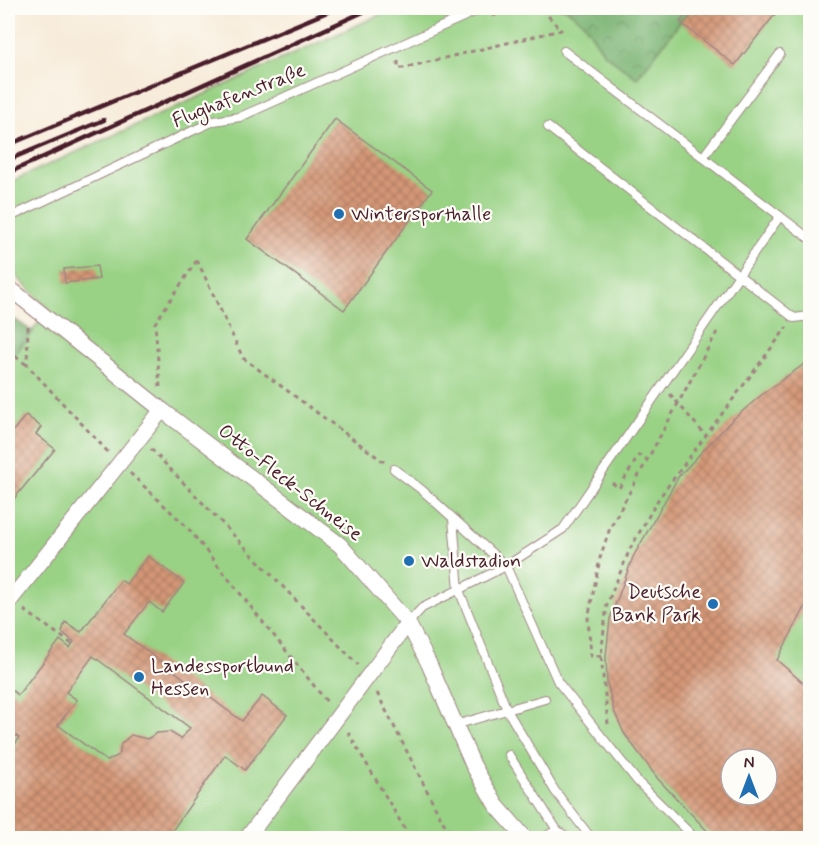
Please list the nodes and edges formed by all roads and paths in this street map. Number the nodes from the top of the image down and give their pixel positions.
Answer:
1 (483, 8) edge
2 (510, 8) edge
3 (541, 8) edge
4 (490, 17) dead end
5 (564, 51) dead end
6 (780, 54) dead end
7 (399, 59) dead end
8 (548, 127) dead end
9 (703, 157) junction
10 (780, 216) junction
11 (8, 218) edge
12 (810, 239) edge
13 (738, 276) junction
14 (8, 287) edge
15 (29, 306) junction
16 (810, 316) edge
17 (794, 318) junction
18 (719, 329) dead end
19 (8, 351) edge
20 (27, 365) junction
21 (666, 390) dead end
22 (678, 402) junction
23 (162, 410) junction
24 (706, 435) junction
25 (139, 437) junction
26 (119, 462) junction
27 (394, 469) joint
28 (453, 519) junction
29 (506, 566) junction
30 (459, 590) junction
31 (11, 594) edge
32 (408, 623) junction
33 (72, 644) dead end
34 (601, 656) junction
35 (368, 675) junction
36 (545, 699) dead end
37 (507, 710) junction
38 (338, 716) junction
39 (455, 725) junction
40 (610, 747) junction
41 (509, 755) dead end
42 (557, 834) edge
43 (248, 838) edge
44 (410, 838) edge
45 (455, 838) edge
46 (525, 838) edge
47 (543, 838) edge
48 (567, 838) edge
49 (591, 838) edge
50 (695, 838) edge

1 - 11 lane, Flughafenstraße
2 - 4 path
3 - 7 path
5 - 9 lane
6 - 9 lane
8 - 13 lane
9 - 10 lane
10 - 12 lane
10 - 13 lane
13 - 17 lane
13 - 29 lane
14 - 15 street, Otto-Fleck-Schneise
15 - 20 path
15 - 23 street, Otto-Fleck-Schneise
16 - 17 lane
17 - 24 path
18 - 22 path
19 - 20 path
20 - 26 path
21 - 22 path
22 - 24 path
22 - 34 path
23 - 25 street
23 - 27 path
23 - 32 street, Otto-Fleck-Schneise
24 - 34 path
25 - 26 street
25 - 35 path
26 - 31 street
26 - 38 path
27 - 28 lane
28 - 29 lane
28 - 30 lane
29 - 30 lane
29 - 40 lane
30 - 32 lane
30 - 37 lane
31 - 33 path
32 - 35 street
32 - 39 street, Otto-Fleck-Schneise
34 - 40 path
35 - 38 street
35 - 45 path
36 - 37 lane
37 - 39 lane
37 - 49 lane
38 - 43 street
38 - 44 path
39 - 46 street, Otto-Fleck-Schneise
40 - 50 lane
41 - 42 lane
42 - 47 lane
42 - 48 lane

